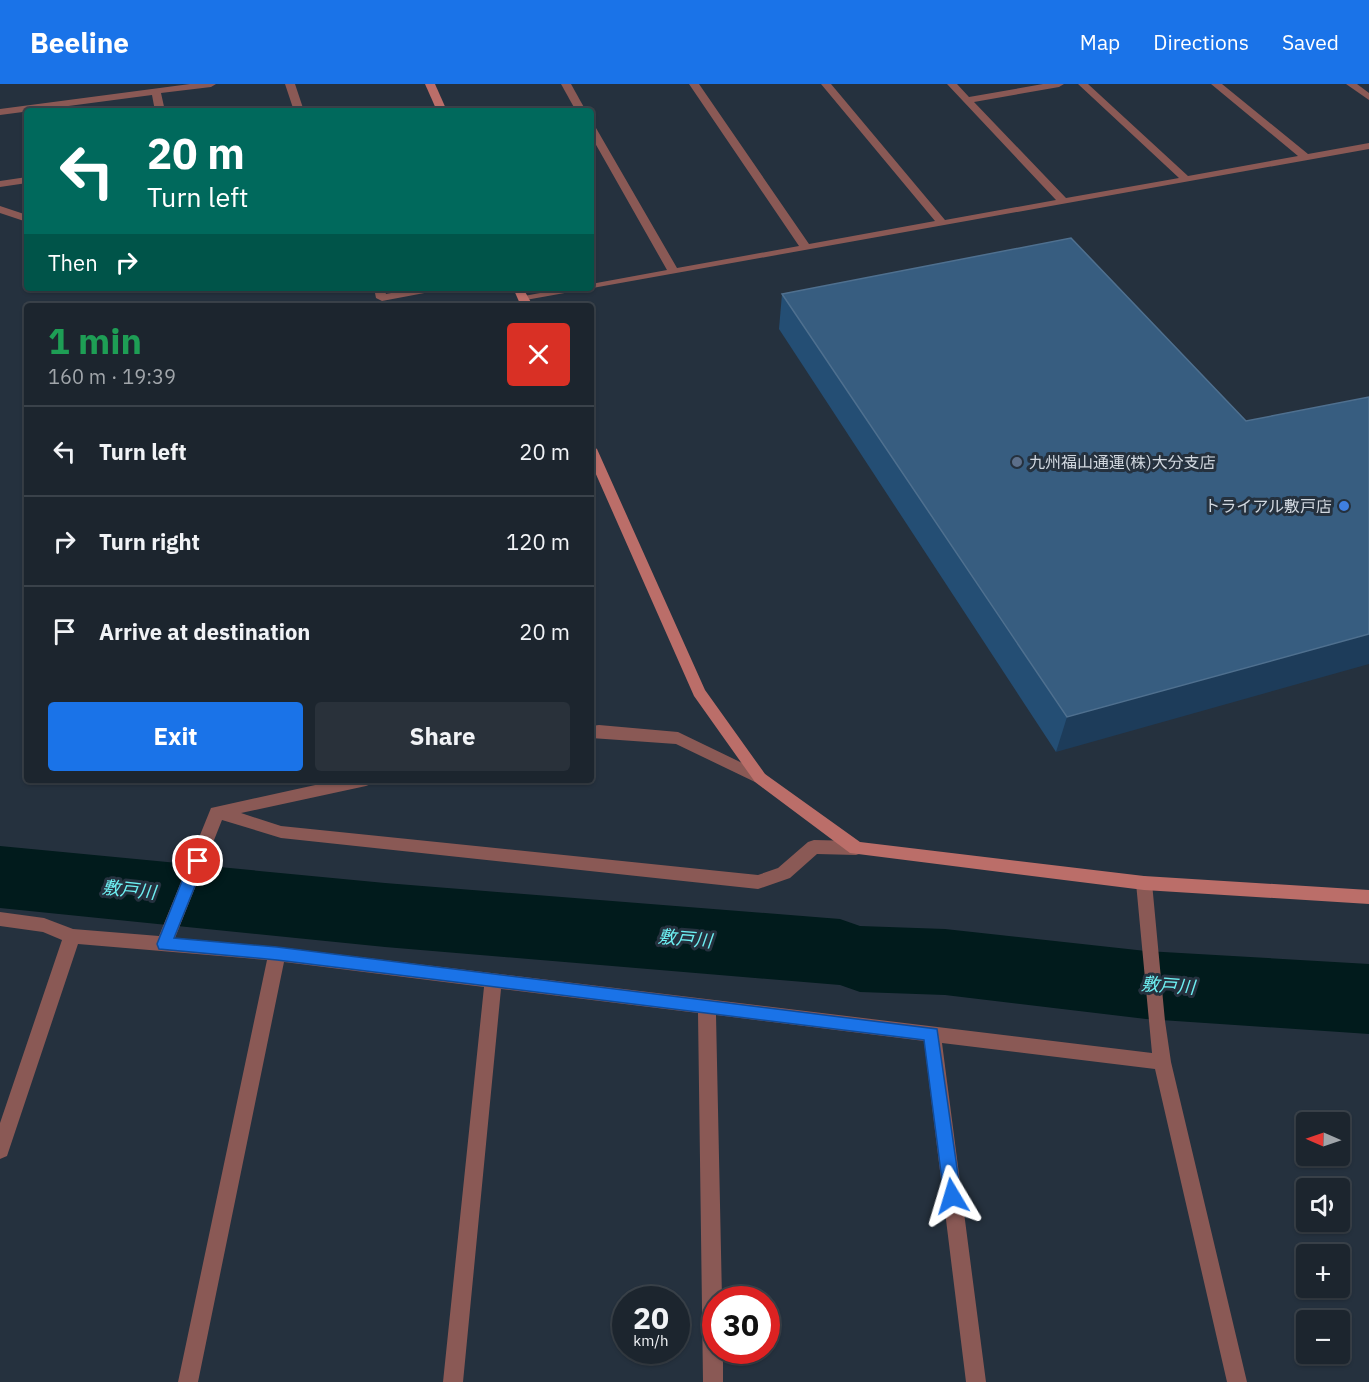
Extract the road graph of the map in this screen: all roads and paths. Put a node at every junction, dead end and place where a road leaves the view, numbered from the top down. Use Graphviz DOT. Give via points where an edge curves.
graph roads {
  1 [pos="211,84"];
  2 [pos="290,84"];
  3 [pos="430,84"];
  4 [pos="566,84"];
  5 [pos="694,84"];
  6 [pos="826,84"];
  7 [pos="952,84"];
  8 [pos="1059,84"];
  9 [pos="1083,84"];
  10 [pos="1216,84"];
  11 [pos="1351,84"];
  12 [pos="156,91"];
  13 [pos="1369,97"];
  14 [pos="968,100"];
  15 [pos="30,108"];
  16 [pos="159,108"];
  17 [pos="298,108"];
  18 [pos="441,108"];
  19 [pos="579,108"];
  20 [pos="24,109"];
  21 [pos="0,112"];
  22 [pos="594,133"];
  23 [pos="1369,146"];
  24 [pos="1305,157"];
  25 [pos="1186,179"];
  26 [pos="24,180"];
  27 [pos="0,184"];
  28 [pos="1063,201"];
  29 [pos="0,208"];
  30 [pos="24,218"];
  31 [pos="942,223"];
  32 [pos="806,248"];
  33 [pos="674,272"];
  34 [pos="594,286"];
  35 [pos="380,291"];
  36 [pos="419,291"];
  37 [pos="572,291"];
  38 [pos="526,302"];
  39 [pos="594,456"];
  40 [pos="594,732"];
  41 [pos="760,778"];
  42 [pos="352,783"];
  43 [pos="217,812"];
  44 [pos="856,848"];
  45 [pos="1144,883"];
  46 [pos="1369,897"];
  47 [pos="0,919"];
  48 [pos="72,936"];
  49 [pos="164,944"];
  50 [pos="277,954"];
  51 [pos="493,980"];
  52 [pos="707,1006"];
  53 [pos="932,1034"];
  54 [pos="1162,1062"];
  55 [pos="0,1150"];
  56 [pos="188,1382"];
  57 [pos="453,1382"];
  58 [pos="713,1382"];
  59 [pos="976,1382"];
  60 [pos="1237,1382"];
  1 -- 12 [label="street"];
  2 -- 17 [label="street"];
  3 -- 18 [label="street"];
  4 -- 19 [label="street"];
  5 -- 32 [label="street"];
  6 -- 31 [label="street"];
  7 -- 14 [label="street"];
  8 -- 14 [label="street"];
  9 -- 25 [label="street"];
  10 -- 24 [label="street"];
  11 -- 13 [label="street"];
  12 -- 15 [label="street"];
  12 -- 16 [label="street"];
  14 -- 28 [label="street"];
  20 -- 21 [label="street"];
  22 -- 33 [label="street"];
  23 -- 24 [label="street"];
  24 -- 25 [label="street"];
  25 -- 28 [label="street"];
  26 -- 27 [label="street"];
  28 -- 31 [label="street"];
  29 -- 30 [label="street"];
  31 -- 32 [label="street"];
  32 -- 33 [label="street"];
  33 -- 34 [label="street"];
  35 -- 36 [label="street" via="382,298"];
  37 -- 38 [label="street"];
  39 -- 41 [label="street" via="699,692"];
  40 -- 41 [label="street" via="678,738"];
  41 -- 44 [label="street"];
  42 -- 43 [label="street"];
  43 -- 44 [label="street" via="281,832 758,882 784,873 814,847"];
  43 -- 49 [label="street"];
  44 -- 45 [label="street"];
  45 -- 46 [label="street"];
  45 -- 54 [label="street"];
  47 -- 48 [label="street" via="44,925"];
  48 -- 49 [label="street"];
  48 -- 55 [label="street"];
  49 -- 50 [label="street"];
  50 -- 51 [label="street"];
  50 -- 56 [label="street"];
  51 -- 52 [label="street"];
  51 -- 57 [label="street"];
  52 -- 53 [label="street"];
  52 -- 58 [label="street"];
  53 -- 54 [label="street"];
  53 -- 59 [label="street"];
  54 -- 60 [label="street"];
}
